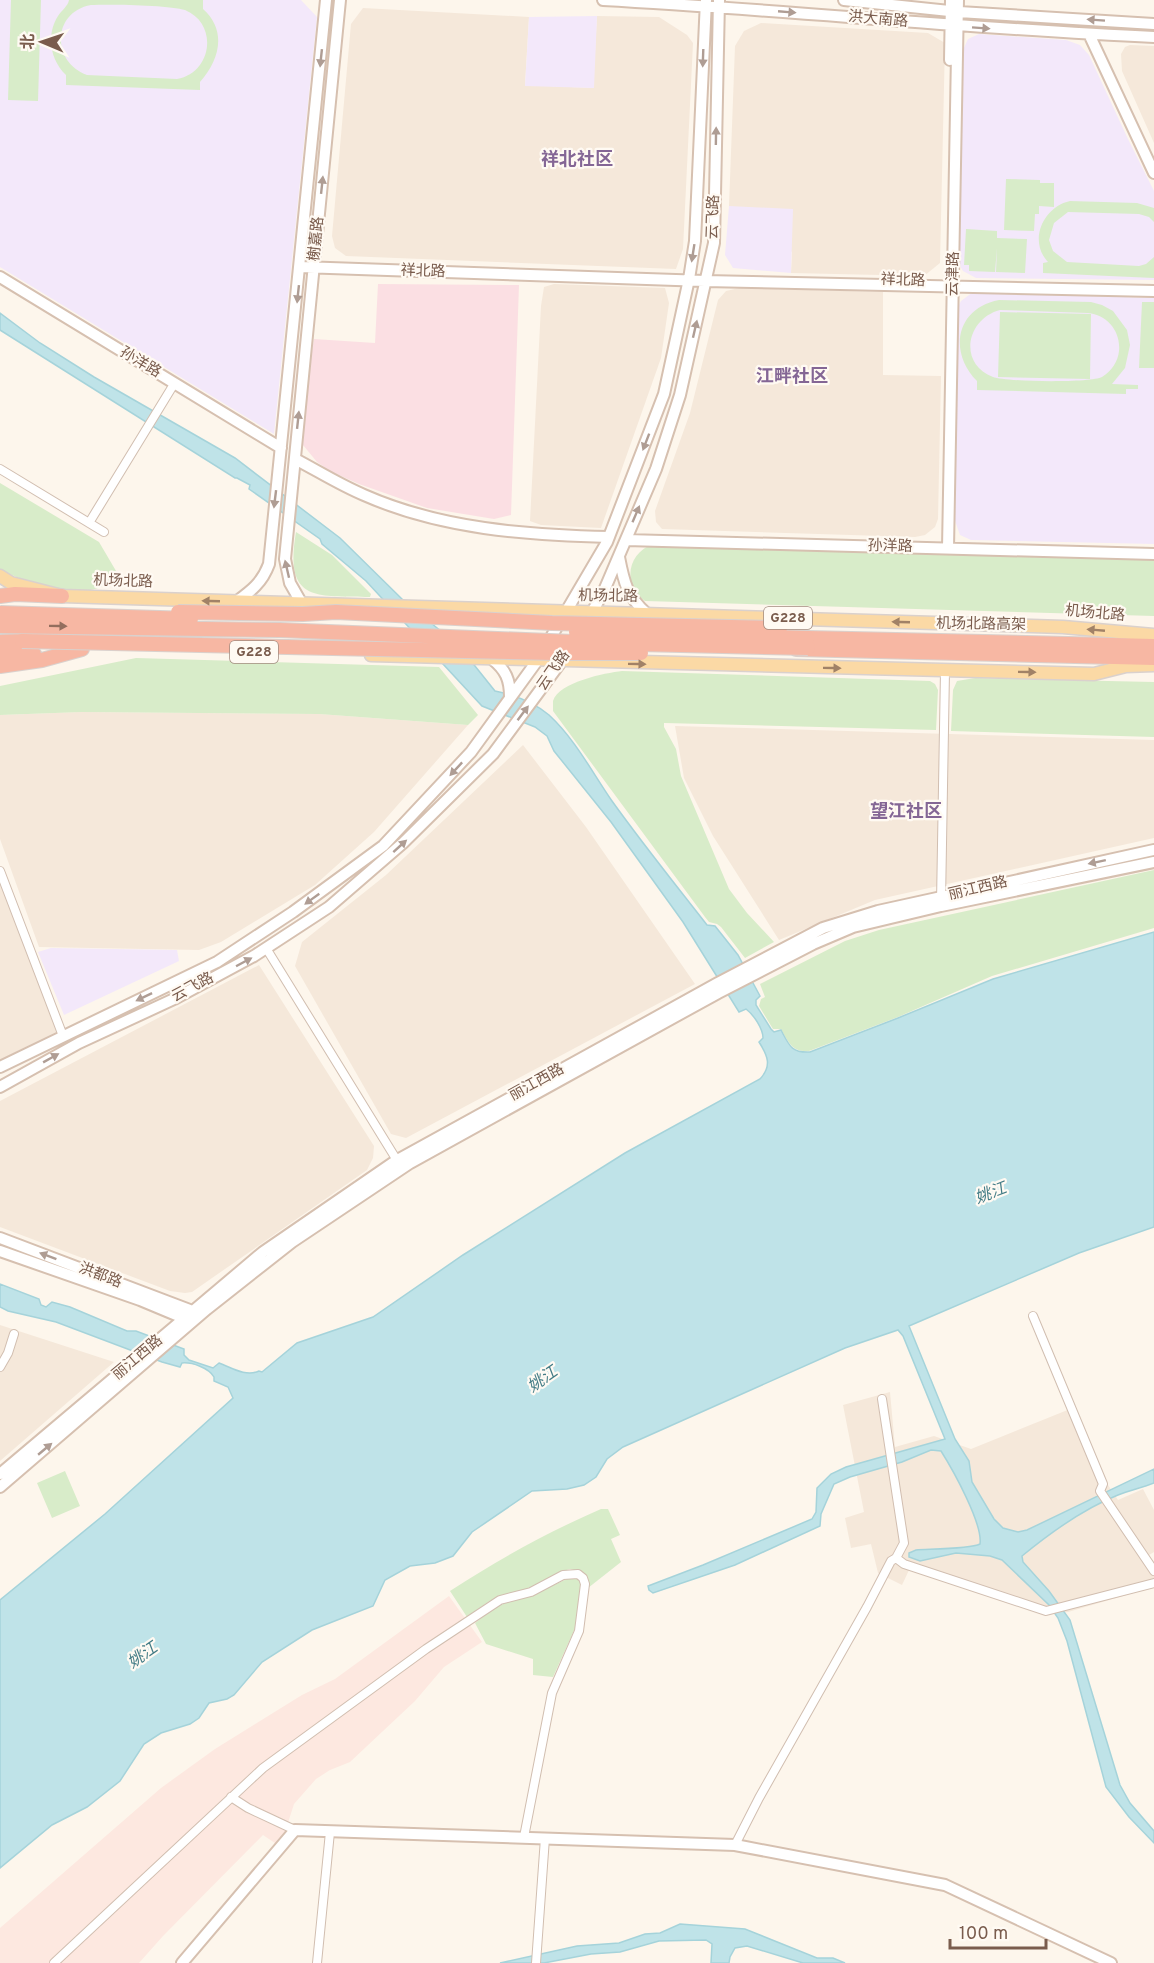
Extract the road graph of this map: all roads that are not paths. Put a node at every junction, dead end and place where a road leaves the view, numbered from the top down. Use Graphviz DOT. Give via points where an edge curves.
graph roads {
  1 [pos="326,0"];
  2 [pos="340,0"];
  3 [pos="603,0"];
  4 [pos="844,0"];
  5 [pos="958,0"];
  6 [pos="705,3"];
  7 [pos="719,3"];
  8 [pos="954,8"];
  9 [pos="1154,24"];
  10 [pos="954,26"];
  11 [pos="1089,34"];
  12 [pos="1154,37"];
  13 [pos="1154,173"];
  14 [pos="301,267"];
  15 [pos="314,267"];
  16 [pos="0,277"];
  17 [pos="706,278"];
  18 [pos="689,279"];
  19 [pos="950,284"];
  20 [pos="1154,286"];
  21 [pos="1154,291"];
  22 [pos="174,384"];
  23 [pos="281,448"];
  24 [pos="294,459"];
  25 [pos="0,469"];
  26 [pos="89,523"];
  27 [pos="104,532"];
  28 [pos="609,537"];
  29 [pos="626,540"];
  30 [pos="946,548"];
  31 [pos="1154,554"];
  32 [pos="619,556"];
  33 [pos="0,576"];
  34 [pos="0,596"];
  35 [pos="62,596"];
  36 [pos="236,602"];
  37 [pos="302,604"];
  38 [pos="0,605"];
  39 [pos="567,612"];
  40 [pos="591,612"];
  41 [pos="0,613"];
  42 [pos="647,614"];
  43 [pos="0,626"];
  44 [pos="1154,635"];
  45 [pos="807,638"];
  46 [pos="0,641"];
  47 [pos="1154,646"];
  48 [pos="82,650"];
  49 [pos="0,654"];
  50 [pos="1154,658"];
  51 [pos="492,659"];
  52 [pos="42,660"];
  53 [pos="537,661"];
  54 [pos="562,662"];
  55 [pos="1154,665"];
  56 [pos="0,666"];
  57 [pos="945,671"];
  58 [pos="0,672"];
  59 [pos="510,698"];
  60 [pos="1154,850"];
  61 [pos="1154,862"];
  62 [pos="0,871"];
  63 [pos="941,902"];
  64 [pos="266,948"];
  65 [pos="63,1036"];
  66 [pos="0,1067"];
  67 [pos="0,1087"];
  68 [pos="399,1165"];
  69 [pos="0,1238"];
  70 [pos="0,1251"];
  71 [pos="192,1316"];
  72 [pos="1034,1316"];
  73 [pos="14,1334"];
  74 [pos="136,1366"];
  75 [pos="0,1367"];
  76 [pos="882,1399"];
  77 [pos="0,1474"];
  78 [pos="0,1487"];
  79 [pos="896,1558"];
  80 [pos="1154,1571"];
  81 [pos="1154,1583"];
  82 [pos="231,1797"];
  83 [pos="295,1830"];
  84 [pos="330,1832"];
  85 [pos="524,1837"];
  86 [pos="545,1838"];
  87 [pos="735,1845"];
  88 [pos="54,1963"];
  89 [pos="182,1963"];
  90 [pos="317,1963"];
  91 [pos="536,1963"];
  92 [pos="1111,1963"];
  1 -- 14 [label="main road, 榭嘉路, one-way"];
  15 -- 2 [label="main road, 榭嘉路, one-way"];
  3 -- 6 [label="main road, 洪大南路"];
  4 -- 8 [label="main road, 洪大南路"];
  5 -- 8 [label="main road, 云津路"];
  6 -- 7 [label="main road, 洪大南路"];
  6 -- 18 [label="main road, 云飞路, one-way" via="695,242"];
  7 -- 10 [label="main road, 洪大南路, one-way"];
  17 -- 7 [label="main road, 云飞路, one-way" via="714,243"];
  9 -- 8 [label="main road, 洪大南路, one-way"];
  8 -- 10 [label="main road, 云津路"];
  10 -- 11 [label="main road, 洪大南路, one-way"];
  10 -- 19 [label="main road, 云津路"];
  11 -- 12 [label="main road, 洪大南路"];
  11 -- 13 [label="main road"];
  14 -- 15 [label="main road, 祥北路"];
  14 -- 23 [label="main road, 榭嘉路, one-way"];
  15 -- 18 [label="main road, 祥北路"];
  24 -- 15 [label="main road, 榭嘉路, one-way"];
  16 -- 22 [label="main road, 孙洋路"];
  17 -- 18 [label="main road, 祥北路"];
  17 -- 19 [label="main road, 祥北路"];
  29 -- 17 [label="main road, 云飞路, one-way" via="656,469 680,395"];
  18 -- 28 [label="main road, 云飞路, one-way" via="664,394"];
  19 -- 20 [label="main road, 祥北路"];
  19 -- 21 [label="main road, 祥北路"];
  19 -- 30 [label="main road, 云津路"];
  22 -- 23 [label="main road, 孙洋路"];
  22 -- 26 [label="street"];
  23 -- 36 [label="main road, 榭嘉路, one-way" via="269,564 253,591"];
  24 -- 28 [label="main road" via="364,495 426,516 496,531"];
  37 -- 24 [label="main road, 榭嘉路, one-way" via="290,583 285,559"];
  25 -- 26 [label="street"];
  26 -- 27 [label="street"];
  28 -- 39 [label="main road, 云飞路"];
  29 -- 30 [label="main road, 孙洋路"];
  29 -- 32 [label="main road, 云飞路"];
  30 -- 31 [label="main road, 孙洋路"];
  32 -- 40 [label="main road, 云飞路"];
  32 -- 42 [label="main road" via="625,586"];
  33 -- 35 [label="main road, G228" via="11,583"];
  34 -- 35 [label="highway"];
  36 -- 35 [label="main road, 机场北路 / G228, one-way"];
  36 -- 37 [label="main road, 机场北路 / G228"];
  37 -- 39 [label="main road, 机场北路 / G228"];
  38 -- 45 [label="highway, bridge" via="142,611 336,612"];
  39 -- 40 [label="main road, 机场北路 / G228"];
  39 -- 53 [label="main road, 云飞路"];
  40 -- 42 [label="main road, 机场北路 / G228"];
  40 -- 54 [label="main road, 云飞路"];
  41 -- 45 [label="highway, bridge"];
  44 -- 42 [label="main road, 机场北路 / G228, one-way" via="1063,627"];
  43 -- 45 [label="highway, one-way, bridge" via="280,630 597,643"];
  45 -- 46 [label="highway, bridge" via="759,652 555,653"];
  45 -- 47 [label="highway, 机场北路高架 / G228"];
  45 -- 50 [label="highway, 机场北路高架 / G228"];
  48 -- 49 [label="highway"];
  48 -- 51 [label="main road, G228" via="133,648"];
  48 -- 52 [label="highway, G228"];
  51 -- 53 [label="main road, G228"];
  51 -- 59 [label="main road" via="508,678"];
  52 -- 56 [label="highway, G228"];
  52 -- 58 [label="highway, G228"];
  53 -- 54 [label="main road, G228"];
  53 -- 59 [label="main road, 云飞路"];
  54 -- 57 [label="main road, G228, one-way"];
  64 -- 54 [label="main road, 云飞路, one-way" via="329,907 403,843 493,753"];
  57 -- 55 [label="main road, G228, one-way" via="1094,674 1126,666"];
  57 -- 63 [label="street"];
  59 -- 65 [label="main road, 云飞路, one-way" via="471,752 383,846 294,912 217,962"];
  60 -- 63 [label="main road, 丽江西路, one-way"];
  61 -- 63 [label="main road, 丽江西路"];
  62 -- 65 [label="street"];
  63 -- 68 [label="main road, 丽江西路" via="878,911 823,928"];
  67 -- 64 [label="main road, 云飞路, one-way"];
  64 -- 68 [label="street"];
  65 -- 66 [label="main road, 云飞路"];
  68 -- 71 [label="main road, 丽江西路"];
  71 -- 69 [label="main road, 洪都路, one-way"];
  70 -- 71 [label="main road, 洪都路"];
  71 -- 74 [label="main road, 丽江西路"];
  71 -- 74 [label="main road, 丽江西路" via="176,1336"];
  72 -- 80 [label="street" via="1103,1484 1100,1491"];
  73 -- 75 [label="street"];
  74 -- 77 [label="main road, 丽江西路"];
  78 -- 74 [label="main road, 丽江西路, one-way"];
  76 -- 79 [label="street" via="904,1539"];
  79 -- 81 [label="street" via="1046,1611"];
  79 -- 87 [label="street" via="872,1594"];
  82 -- 83 [label="street"];
  82 -- 85 [label="street" via="264,1768 409,1661 495,1603 531,1592 563,1575 578,1574 585,1584 580,1624 552,1693"];
  82 -- 88 [label="street"];
  83 -- 84 [label="main road"];
  83 -- 89 [label="main road"];
  84 -- 85 [label="main road"];
  84 -- 90 [label="street"];
  85 -- 86 [label="main road"];
  86 -- 87 [label="main road"];
  86 -- 91 [label="street"];
  87 -- 92 [label="main road" via="945,1885"];
}
